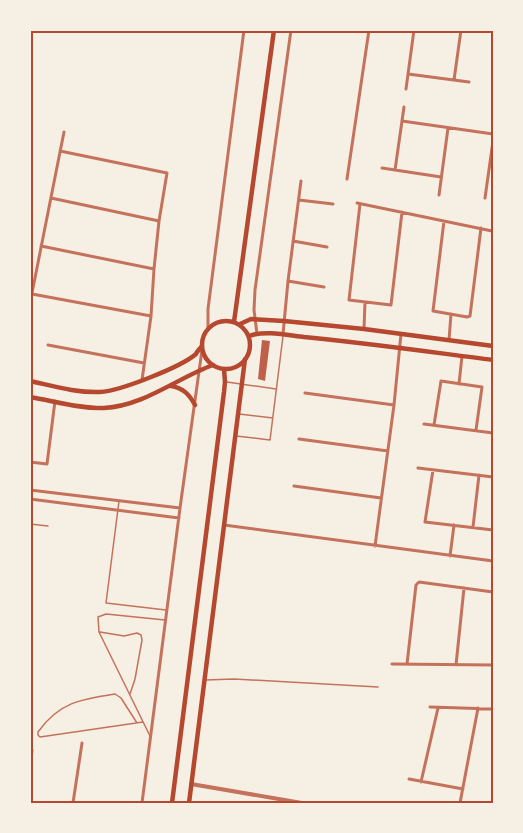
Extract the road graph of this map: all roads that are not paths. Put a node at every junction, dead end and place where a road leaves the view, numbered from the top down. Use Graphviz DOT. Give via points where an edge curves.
graph roads {
  1 [pos="244,30"];
  2 [pos="274,30"];
  3 [pos="291,30"];
  4 [pos="369,30"];
  5 [pos="414,30"];
  6 [pos="460,30"];
  7 [pos="408,74"];
  8 [pos="454,80"];
  9 [pos="469,82"];
  10 [pos="406,90"];
  11 [pos="404,107"];
  12 [pos="402,121"];
  13 [pos="448,127"];
  14 [pos="64,132"];
  15 [pos="493,134"];
  16 [pos="493,141"];
  17 [pos="60,151"];
  18 [pos="382,168"];
  19 [pos="395,170"];
  20 [pos="441,177"];
  21 [pos="347,178"];
  22 [pos="301,181"];
  23 [pos="439,195"];
  24 [pos="51,198"];
  25 [pos="485,198"];
  26 [pos="299,200"];
  27 [pos="333,204"];
  28 [pos="402,212"];
  29 [pos="159,221"];
  30 [pos="444,221"];
  31 [pos="481,228"];
  32 [pos="492,231"];
  33 [pos="293,241"];
  34 [pos="41,246"];
  35 [pos="327,246"];
  36 [pos="154,268"];
  37 [pos="288,281"];
  38 [pos="324,287"];
  39 [pos="32,294"];
  40 [pos="365,302"];
  41 [pos="30,303"];
  42 [pos="451,314"];
  43 [pos="151,316"];
  44 [pos="256,319"];
  45 [pos="284,321"];
  46 [pos="237,323"];
  47 [pos="208,328"];
  48 [pos="364,329"];
  49 [pos="256,334"];
  50 [pos="401,334"];
  51 [pos="283,335"];
  52 [pos="249,336"];
  53 [pos="449,340"];
  54 [pos="48,345"];
  55 [pos="493,346"];
  56 [pos="202,348"];
  57 [pos="399,348"];
  58 [pos="462,356"];
  59 [pos="245,359"];
  60 [pos="493,360"];
  61 [pos="144,363"];
  62 [pos="213,365"];
  63 [pos="224,369"];
  64 [pos="199,372"];
  65 [pos="141,380"];
  66 [pos="30,381"];
  67 [pos="225,382"];
  68 [pos="242,384"];
  69 [pos="459,384"];
  70 [pos="171,386"];
  71 [pos="277,389"];
  72 [pos="305,393"];
  73 [pos="30,397"];
  74 [pos="55,401"];
  75 [pos="195,405"];
  76 [pos="394,405"];
  77 [pos="238,413"];
  78 [pos="273,418"];
  79 [pos="424,424"];
  80 [pos="434,425"];
  81 [pos="476,430"];
  82 [pos="493,433"];
  83 [pos="235,435"];
  84 [pos="299,439"];
  85 [pos="388,451"];
  86 [pos="30,462"];
  87 [pos="418,468"];
  88 [pos="433,470"];
  89 [pos="479,475"];
  90 [pos="493,477"];
  91 [pos="294,486"];
  92 [pos="30,490"];
  93 [pos="382,498"];
  94 [pos="30,499"];
  95 [pos="119,501"];
  96 [pos="180,508"];
  97 [pos="117,511"];
  98 [pos="179,518"];
  99 [pos="30,524"];
  100 [pos="224,525"];
  101 [pos="454,525"];
  102 [pos="48,526"];
  103 [pos="473,527"];
  104 [pos="493,530"];
  105 [pos="375,546"];
  106 [pos="450,556"];
  107 [pos="493,561"];
  108 [pos="464,588"];
  109 [pos="493,592"];
  110 [pos="167,610"];
  111 [pos="165,620"];
  112 [pos="99,632"];
  113 [pos="392,664"];
  114 [pos="407,664"];
  115 [pos="456,665"];
  116 [pos="493,665"];
  117 [pos="204,680"];
  118 [pos="378,687"];
  119 [pos="130,696"];
  120 [pos="430,707"];
  121 [pos="438,708"];
  122 [pos="478,708"];
  123 [pos="493,709"];
  124 [pos="143,722"];
  125 [pos="136,723"];
  126 [pos="150,736"];
  127 [pos="82,743"];
  128 [pos="32,750"];
  129 [pos="30,767"];
  130 [pos="409,779"];
  131 [pos="421,782"];
  132 [pos="191,784"];
  133 [pos="463,789"];
  134 [pos="73,803"];
  135 [pos="142,803"];
  136 [pos="172,803"];
  137 [pos="189,803"];
  138 [pos="302,803"];
  139 [pos="460,803"];
  1 -- 47 [label="street" via="207,309"];
  2 -- 46 [label="main road"];
  3 -- 44 [label="street" via="255,290"];
  4 -- 21 [label="street"];
  5 -- 7 [label="street"];
  6 -- 8 [label="street"];
  7 -- 8 [label="street"];
  7 -- 10 [label="street"];
  8 -- 9 [label="street"];
  11 -- 12 [label="street"];
  12 -- 13 [label="street"];
  12 -- 19 [label="street"];
  13 -- 15 [label="street"];
  13 -- 20 [label="street"];
  14 -- 17 [label="street"];
  16 -- 25 [label="street"];
  17 -- 24 [label="street"];
  17 -- 29 [label="street" via="167,173"];
  18 -- 19 [label="street"];
  19 -- 20 [label="street"];
  20 -- 23 [label="street"];
  22 -- 26 [label="street"];
  24 -- 29 [label="street"];
  24 -- 34 [label="street"];
  26 -- 27 [label="street"];
  26 -- 33 [label="street"];
  28 -- 30 [label="street"];
  28 -- 40 [label="street" via="391,305"];
  28 -- 40 [label="street" via="358,203 349,300"];
  29 -- 36 [label="street"];
  30 -- 31 [label="street"];
  30 -- 42 [label="street" via="433,311"];
  31 -- 32 [label="street"];
  31 -- 42 [label="street" via="470,316"];
  33 -- 35 [label="street"];
  33 -- 37 [label="street"];
  34 -- 36 [label="street"];
  34 -- 39 [label="street"];
  36 -- 43 [label="street"];
  37 -- 38 [label="street"];
  37 -- 45 [label="street"];
  39 -- 41 [label="street"];
  39 -- 43 [label="street"];
  40 -- 48 [label="street"];
  42 -- 53 [label="street"];
  43 -- 61 [label="street"];
  44 -- 45 [label="main road"];
  44 -- 46 [label="main road"];
  44 -- 49 [label="street"];
  45 -- 48 [label="main road"];
  45 -- 51 [label="street"];
  46 -- 47 [label="main road" via="220,321"];
  46 -- 52 [label="main road"];
  47 -- 56 [label="main road"];
  48 -- 50 [label="main road"];
  49 -- 51 [label="main road"];
  49 -- 52 [label="main road"];
  50 -- 53 [label="main road"];
  50 -- 57 [label="street"];
  51 -- 57 [label="main road"];
  51 -- 71 [label="lane"];
  52 -- 59 [label="main road"];
  53 -- 55 [label="main road"];
  54 -- 61 [label="street"];
  56 -- 62 [label="main road"];
  56 -- 64 [label="street"];
  56 -- 65 [label="main road" via="182,362"];
  57 -- 58 [label="main road"];
  57 -- 76 [label="street"];
  58 -- 60 [label="main road"];
  58 -- 69 [label="street"];
  59 -- 63 [label="main road" via="234,368"];
  59 -- 68 [label="main road"];
  61 -- 65 [label="street"];
  62 -- 63 [label="main road"];
  62 -- 64 [label="main road"];
  63 -- 67 [label="main road"];
  64 -- 70 [label="main road"];
  64 -- 75 [label="street"];
  65 -- 66 [label="main road" via="101,392"];
  67 -- 68 [label="lane"];
  67 -- 136 [label="main road"];
  68 -- 71 [label="lane"];
  68 -- 77 [label="main road"];
  69 -- 80 [label="street" via="441,381"];
  69 -- 81 [label="street" via="482,387"];
  70 -- 74 [label="main road" via="110,407"];
  70 -- 75 [label="main road" via="187,393"];
  71 -- 78 [label="lane"];
  72 -- 76 [label="street"];
  73 -- 74 [label="main road"];
  74 -- 86 [label="street" via="47,464"];
  75 -- 96 [label="street"];
  76 -- 85 [label="street"];
  77 -- 78 [label="lane"];
  77 -- 83 [label="main road"];
  78 -- 83 [label="lane" via="270,440"];
  79 -- 80 [label="street"];
  80 -- 81 [label="street"];
  81 -- 82 [label="street"];
  83 -- 100 [label="main road"];
  84 -- 85 [label="street"];
  85 -- 93 [label="street"];
  87 -- 88 [label="street"];
  88 -- 89 [label="street"];
  88 -- 101 [label="street" via="425,522"];
  89 -- 90 [label="street"];
  89 -- 103 [label="street"];
  91 -- 93 [label="street"];
  92 -- 95 [label="street"];
  93 -- 105 [label="street"];
  94 -- 97 [label="street"];
  95 -- 96 [label="street"];
  95 -- 97 [label="lane"];
  96 -- 98 [label="street"];
  97 -- 98 [label="street"];
  97 -- 110 [label="lane" via="106,603"];
  98 -- 110 [label="street"];
  99 -- 102 [label="lane"];
  100 -- 105 [label="street"];
  100 -- 117 [label="main road"];
  101 -- 103 [label="street"];
  101 -- 106 [label="street"];
  103 -- 104 [label="street"];
  105 -- 106 [label="street"];
  106 -- 107 [label="street"];
  108 -- 109 [label="street"];
  108 -- 114 [label="street" via="420,582 416,585"];
  108 -- 115 [label="street"];
  110 -- 111 [label="street"];
  111 -- 112 [label="lane" via="106,614 98,617"];
  111 -- 126 [label="street"];
  112 -- 119 [label="lane"];
  112 -- 119 [label="lane" via="141,635"];
  113 -- 114 [label="street"];
  114 -- 115 [label="street"];
  115 -- 116 [label="street"];
  117 -- 118 [label="lane"];
  117 -- 132 [label="main road"];
  119 -- 124 [label="lane"];
  120 -- 121 [label="street"];
  121 -- 122 [label="street"];
  121 -- 131 [label="street"];
  122 -- 123 [label="street"];
  122 -- 133 [label="street"];
  124 -- 125 [label="lane"];
  124 -- 126 [label="lane"];
  125 -- 125 [label="lane" via="40,737 38,735 43,724 67,705 115,694"];
  126 -- 135 [label="street"];
  127 -- 134 [label="street"];
  128 -- 129 [label="street"];
  130 -- 131 [label="street"];
  131 -- 133 [label="street"];
  132 -- 137 [label="main road"];
  132 -- 138 [label="street"];
  133 -- 139 [label="street"];
}
